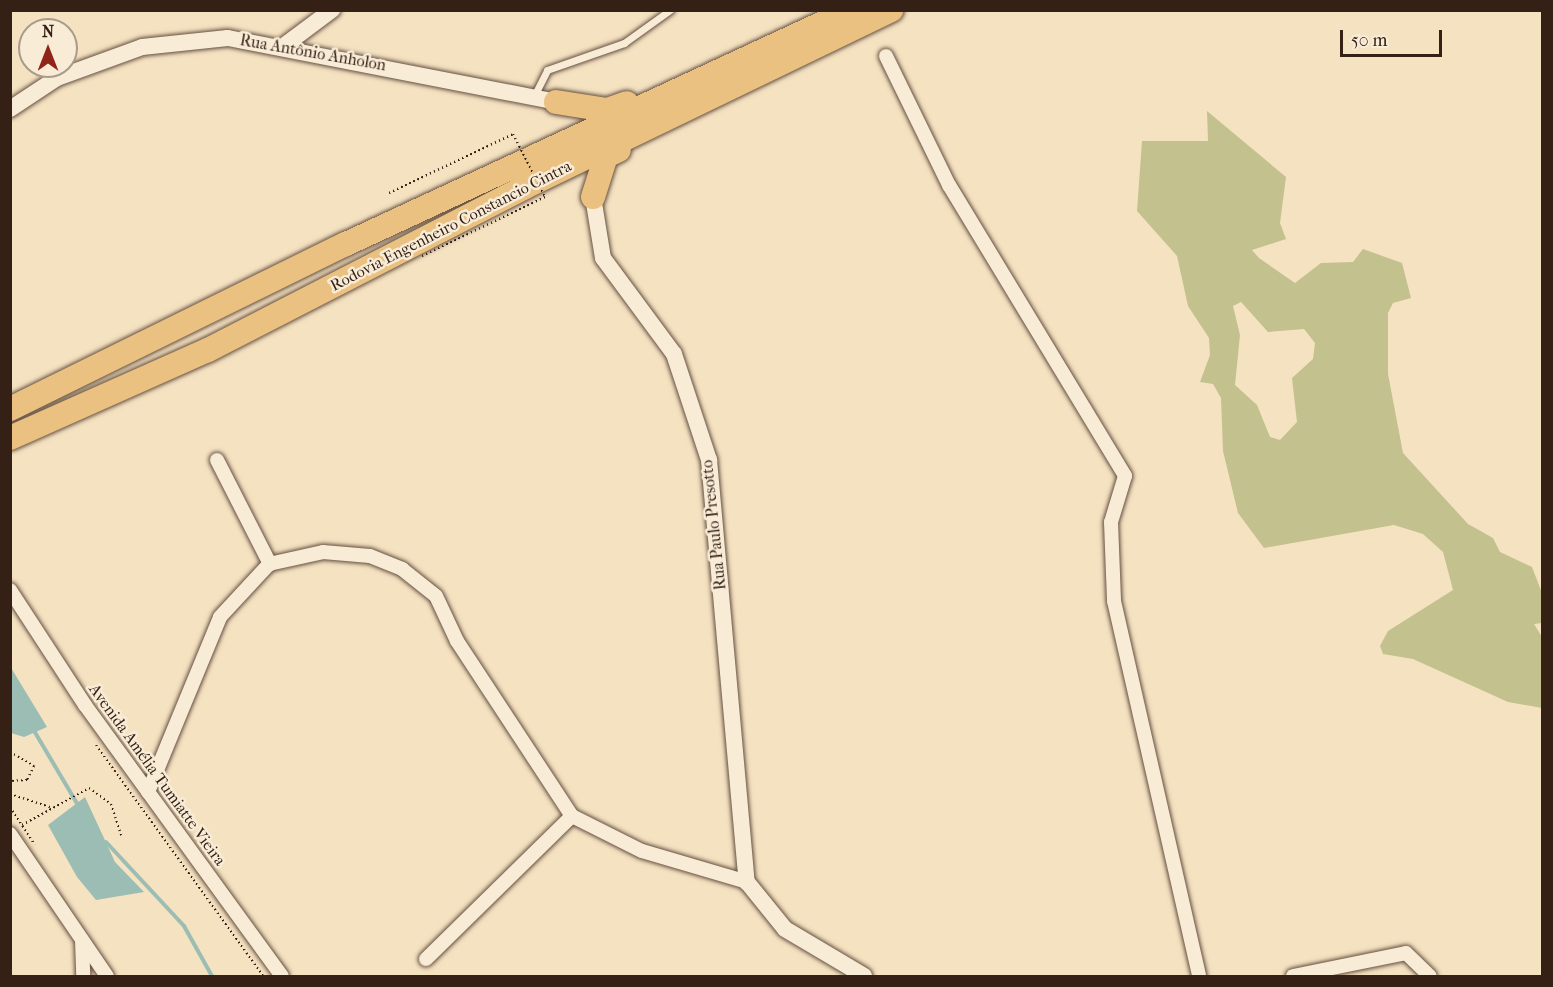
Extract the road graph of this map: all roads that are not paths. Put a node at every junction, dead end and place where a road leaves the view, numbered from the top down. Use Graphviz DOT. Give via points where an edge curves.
graph roads {
  1 [pos="332,10"];
  2 [pos="670,10"];
  3 [pos="851,10"];
  4 [pos="891,10"];
  5 [pos="285,45"];
  6 [pos="886,56"];
  7 [pos="699,78"];
  8 [pos="545,99"];
  9 [pos="688,108"];
  10 [pos="10,109"];
  11 [pos="515,165"];
  12 [pos="525,187"];
  13 [pos="593,196"];
  14 [pos="10,409"];
  15 [pos="10,438"];
  16 [pos="217,460"];
  17 [pos="270,564"];
  18 [pos="10,590"];
  19 [pos="148,792"];
  20 [pos="572,816"];
  21 [pos="10,834"];
  22 [pos="747,882"];
  23 [pos="82,940"];
  24 [pos="426,959"];
  25 [pos="83,976"];
  26 [pos="107,976"];
  27 [pos="282,976"];
  28 [pos="864,976"];
  29 [pos="1199,976"];
  30 [pos="1293,976"];
  31 [pos="1430,976"];
  1 -- 5 [label="street"];
  2 -- 8 [label="lane" via="624,43 547,70"];
  3 -- 7 [label="highway, Rodovia Engenheiro Constancio Cintra"];
  4 -- 9 [label="highway, Rodovia Engenheiro Constancio Cintra"];
  5 -- 8 [label="street, Rua Antônio Anholon"];
  5 -- 10 [label="street, Rua Antônio Anholon" via="228,38 141,47 57,78"];
  6 -- 29 [label="street" via="949,185 1125,476 1111,522 1114,601"];
  7 -- 8 [label="highway" via="607,110"];
  7 -- 11 [label="highway, Rodovia Engenheiro Constancio Cintra"];
  8 -- 11 [label="highway" via="579,121"];
  9 -- 12 [label="highway, Rodovia Engenheiro Constancio Cintra"];
  9 -- 13 [label="highway" via="606,156"];
  11 -- 14 [label="highway, Rodovia Engenheiro Constancio Cintra"];
  12 -- 13 [label="highway" via="583,165 591,172"];
  12 -- 15 [label="highway, Rodovia Engenheiro Constancio Cintra" via="208,350"];
  13 -- 22 [label="street, Rua Paulo Presotto" via="603,258 674,354 709,460"];
  16 -- 17 [label="street"];
  17 -- 19 [label="street" via="220,617"];
  17 -- 20 [label="street" via="323,552 370,556 402,569 436,596 457,641"];
  18 -- 19 [label="street, Avenida Amélia Tumiatte Vieira"];
  19 -- 27 [label="street, Avenida Amélia Tumiatte Vieira"];
  20 -- 22 [label="street" via="642,851"];
  20 -- 24 [label="street"];
  21 -- 23 [label="street"];
  22 -- 28 [label="street" via="785,929"];
  23 -- 25 [label="street"];
  23 -- 26 [label="street"];
  30 -- 31 [label="street" via="1406,953"];
}
